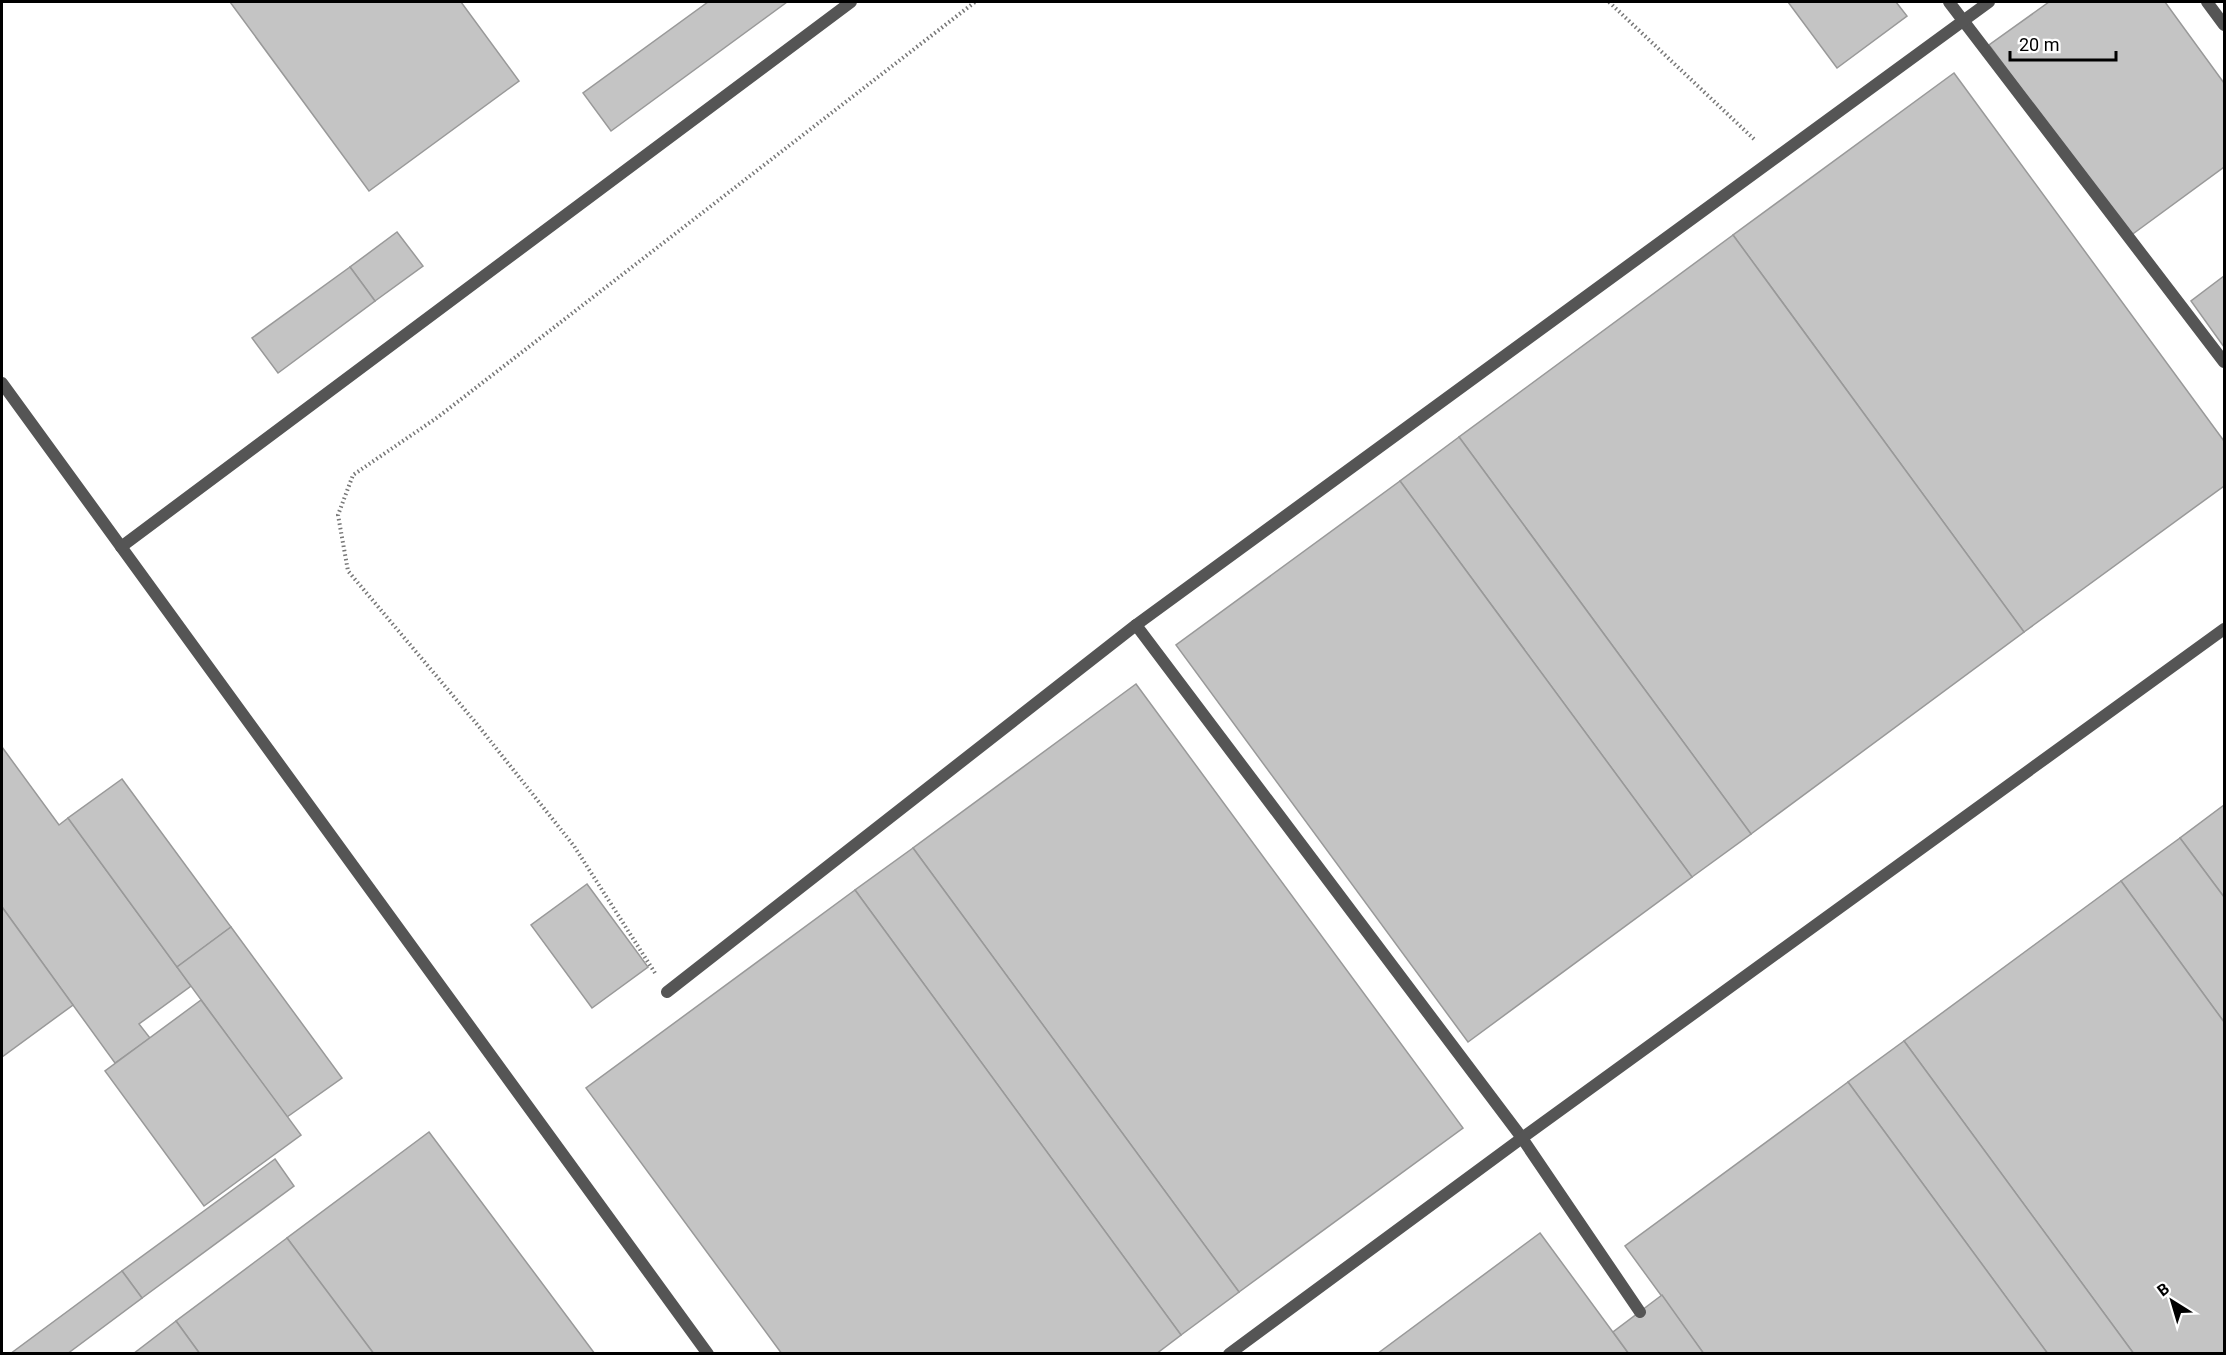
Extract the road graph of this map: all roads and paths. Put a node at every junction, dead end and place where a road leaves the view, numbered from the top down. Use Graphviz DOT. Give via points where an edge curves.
graph roads {
  1 [pos="851,2"];
  2 [pos="975,2"];
  3 [pos="1609,2"];
  4 [pos="1949,2"];
  5 [pos="1989,2"];
  6 [pos="2207,2"];
  7 [pos="1962,21"];
  8 [pos="2224,25"];
  9 [pos="1774,159"];
  10 [pos="2224,362"];
  11 [pos="2,383"];
  12 [pos="121,547"];
  13 [pos="1136,625"];
  14 [pos="2224,629"];
  15 [pos="667,992"];
  16 [pos="1522,1138"];
  17 [pos="1640,1312"];
  18 [pos="708,1353"];
  19 [pos="1229,1353"];
  1 -- 12 [label="lane"];
  2 -- 15 [label="path" via="438,417 353,475 338,515 348,571 574,846"];
  3 -- 9 [label="path"];
  4 -- 7 [label="lane"];
  5 -- 7 [label="lane"];
  6 -- 8 [label="lane"];
  7 -- 9 [label="lane"];
  7 -- 10 [label="lane"];
  9 -- 13 [label="lane"];
  11 -- 12 [label="lane"];
  12 -- 18 [label="lane"];
  13 -- 15 [label="lane"];
  13 -- 16 [label="lane"];
  14 -- 16 [label="lane"];
  16 -- 17 [label="lane"];
  16 -- 19 [label="lane"];
}
